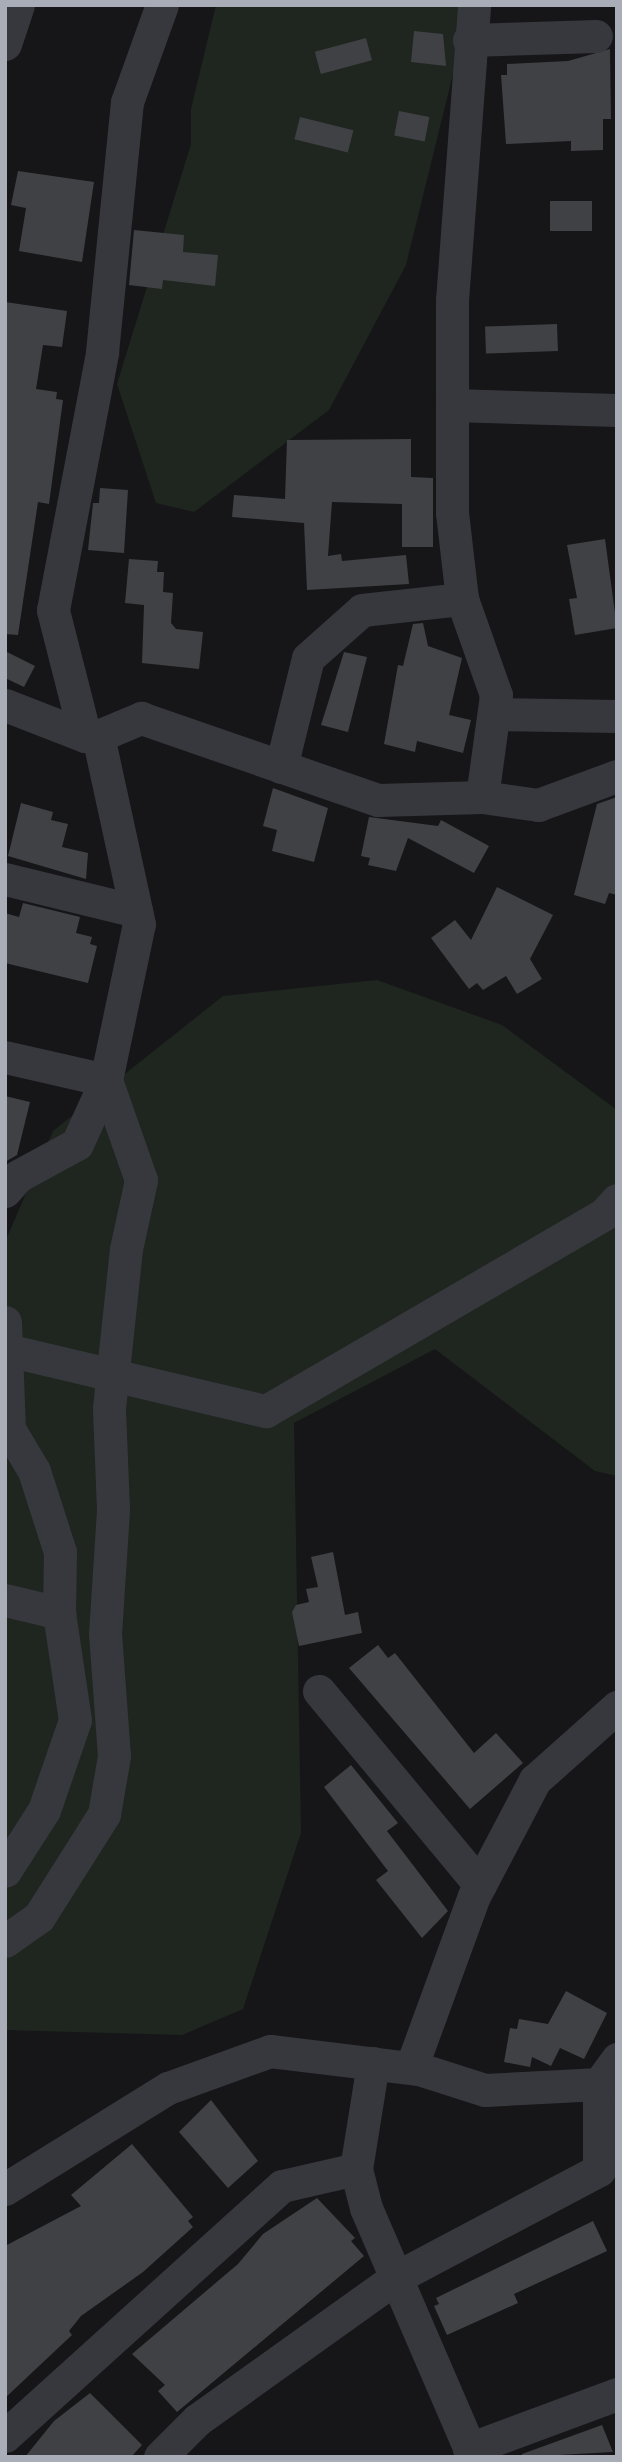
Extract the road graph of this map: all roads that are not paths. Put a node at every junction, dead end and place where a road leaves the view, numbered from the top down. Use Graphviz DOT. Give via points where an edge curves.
graph roads {
  1 [pos="18,5"];
  2 [pos="162,5"];
  3 [pos="474,5"];
  4 [pos="596,36"];
  5 [pos="469,40"];
  6 [pos="5,44"];
  7 [pos="452,405"];
  8 [pos="617,410"];
  9 [pos="462,599"];
  10 [pos="5,705"];
  11 [pos="494,714"];
  12 [pos="617,716"];
  13 [pos="91,736"];
  14 [pos="281,767"];
  15 [pos="617,776"];
  16 [pos="482,797"];
  17 [pos="5,879"];
  18 [pos="136,911"];
  19 [pos="5,1056"];
  20 [pos="106,1080"];
  21 [pos="5,1191"];
  22 [pos="617,1200"];
  23 [pos="6,1336"];
  24 [pos="112,1378"];
  25 [pos="7,1429"];
  26 [pos="5,1600"];
  27 [pos="58,1613"];
  28 [pos="319,1690"];
  29 [pos="617,1707"];
  30 [pos="75,1720"];
  31 [pos="114,1756"];
  32 [pos="5,1871"];
  33 [pos="480,1885"];
  34 [pos="5,1941"];
  35 [pos="373,2063"];
  36 [pos="411,2068"];
  37 [pos="611,2078"];
  38 [pos="356,2169"];
  39 [pos="5,2189"];
  40 [pos="397,2277"];
  41 [pos="617,2394"];
  42 [pos="5,2436"];
  43 [pos="471,2453"];
  44 [pos="160,2457"];
  1 -- 6 [label="street"];
  2 -- 13 [label="street" via="127,102 102,352 54,610"];
  3 -- 5 [label="street"];
  4 -- 5 [label="street"];
  5 -- 7 [label="street" via="464,184 452,300"];
  7 -- 8 [label="street"];
  7 -- 9 [label="street" via="452,513"];
  9 -- 11 [label="street" via="496,695"];
  9 -- 14 [label="street" via="362,610 308,658"];
  10 -- 13 [label="street"];
  11 -- 12 [label="street"];
  11 -- 16 [label="street"];
  13 -- 14 [label="street" via="141,718"];
  13 -- 18 [label="street"];
  14 -- 16 [label="street" via="378,800"];
  15 -- 16 [label="street" via="538,805"];
  17 -- 18 [label="street"];
  18 -- 20 [label="street" via="139,924"];
  19 -- 20 [label="street"];
  20 -- 21 [label="street" via="77,1144 18,1175"];
  20 -- 24 [label="street" via="141,1180 126,1249"];
  22 -- 24 [label="street" via="604,1214 266,1411"];
  23 -- 24 [label="street"];
  23 -- 25 [label="street"];
  24 -- 31 [label="street" via="113,1509 105,1634"];
  25 -- 27 [label="street" via="34,1471 60,1552"];
  26 -- 27 [label="street"];
  27 -- 30 [label="street"];
  28 -- 33 [label="street"];
  29 -- 33 [label="street" via="535,1780"];
  30 -- 31 [label="street"];
  30 -- 32 [label="street" via="44,1810"];
  31 -- 34 [label="street" via="104,1814 39,1917"];
  33 -- 36 [label="street"];
  35 -- 36 [label="street"];
  35 -- 38 [label="street"];
  35 -- 39 [label="street" via="270,2052 168,2088"];
  36 -- 37 [label="street" via="485,2090"];
  37 -- 40 [label="street" via="598,2170"];
  38 -- 40 [label="street" via="366,2208"];
  38 -- 42 [label="street" via="282,2186"];
  40 -- 43 [label="street"];
  40 -- 44 [label="street" via="197,2420"];
  41 -- 43 [label="street"];
}
